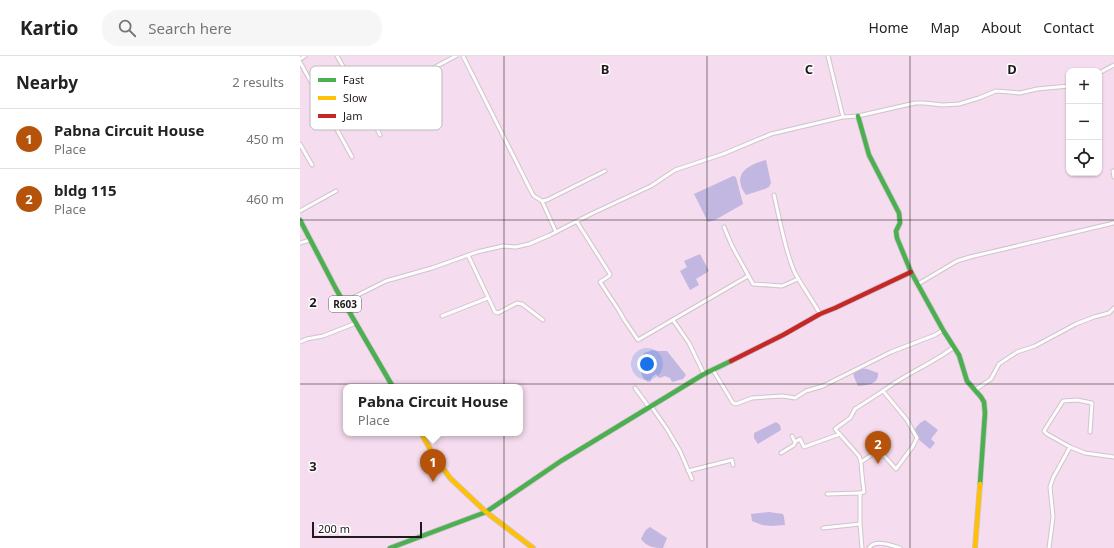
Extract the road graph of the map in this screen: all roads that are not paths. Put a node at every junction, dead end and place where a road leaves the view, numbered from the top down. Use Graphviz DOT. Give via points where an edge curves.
graph roads {
  1 [pos="305,56"];
  2 [pos="337,56"];
  3 [pos="456,56"];
  4 [pos="464,56"];
  5 [pos="828,56"];
  6 [pos="300,61"];
  7 [pos="1114,65"];
  8 [pos="343,66"];
  9 [pos="437,66"];
  10 [pos="1102,71"];
  11 [pos="310,79"];
  12 [pos="1066,86"];
  13 [pos="858,116"];
  14 [pos="843,117"];
  15 [pos="337,130"];
  16 [pos="378,130"];
  17 [pos="380,135"];
  18 [pos="300,144"];
  19 [pos="352,157"];
  20 [pos="312,166"];
  21 [pos="605,171"];
  22 [pos="1113,171"];
  23 [pos="1114,177"];
  24 [pos="336,191"];
  25 [pos="774,195"];
  26 [pos="542,201"];
  27 [pos="300,211"];
  28 [pos="300,220"];
  29 [pos="577,222"];
  30 [pos="1114,223"];
  31 [pos="724,227"];
  32 [pos="556,232"];
  33 [pos="310,240"];
  34 [pos="300,243"];
  35 [pos="468,255"];
  36 [pos="911,272"];
  37 [pos="748,276"];
  38 [pos="798,279"];
  39 [pos="918,284"];
  40 [pos="488,298"];
  41 [pos="344,302"];
  42 [pos="1114,308"];
  43 [pos="820,314"];
  44 [pos="442,316"];
  45 [pos="543,320"];
  46 [pos="673,320"];
  47 [pos="356,323"];
  48 [pos="943,330"];
  49 [pos="300,342"];
  50 [pos="954,347"];
  51 [pos="713,370"];
  52 [pos="704,374"];
  53 [pos="391,384"];
  54 [pos="635,388"];
  55 [pos="976,390"];
  56 [pos="883,391"];
  57 [pos="650,407"];
  58 [pos="1090,432"];
  59 [pos="840,434"];
  60 [pos="423,436"];
  61 [pos="792,436"];
  62 [pos="795,442"];
  63 [pos="1070,448"];
  64 [pos="781,453"];
  65 [pos="1114,457"];
  66 [pos="861,462"];
  67 [pos="733,465"];
  68 [pos="688,471"];
  69 [pos="692,479"];
  70 [pos="860,493"];
  71 [pos="827,494"];
  72 [pos="486,512"];
  73 [pos="860,524"];
  74 [pos="823,528"];
  75 [pos="390,548"];
  76 [pos="533,548"];
  77 [pos="862,548"];
  78 [pos="869,548"];
  79 [pos="900,548"];
  80 [pos="975,548"];
  81 [pos="1049,548"];
  1 -- 6 [label="street"];
  2 -- 8 [label="street"];
  3 -- 9 [label="street"];
  4 -- 26 [label="street" via="532,193"];
  5 -- 14 [label="street"];
  6 -- 11 [label="street"];
  7 -- 10 [label="street"];
  12 -- 13 [label="street" via="1020,92 996,91 960,104 914,103"];
  13 -- 14 [label="street"];
  13 -- 36 [label="street" via="869,155 899,213 897,238"];
  14 -- 29 [label="street" via="771,134 675,170 651,186"];
  15 -- 19 [label="street"];
  16 -- 17 [label="street"];
  18 -- 20 [label="street"];
  21 -- 26 [label="street"];
  22 -- 23 [label="street"];
  24 -- 27 [label="street"];
  25 -- 38 [label="street" via="786,246"];
  26 -- 32 [label="street"];
  28 -- 33 [label="street, R603"];
  29 -- 32 [label="street"];
  29 -- 46 [label="street" via="610,274 600,282 637,339"];
  30 -- 39 [label="street" via="970,256"];
  31 -- 37 [label="street"];
  32 -- 35 [label="street" via="529,244 503,246"];
  33 -- 34 [label="street"];
  33 -- 41 [label="street, R603"];
  35 -- 40 [label="street"];
  35 -- 41 [label="street" via="386,281"];
  36 -- 39 [label="street"];
  36 -- 43 [label="street"];
  37 -- 38 [label="street" via="756,285 782,286"];
  37 -- 46 [label="street"];
  38 -- 43 [label="street"];
  39 -- 48 [label="street"];
  40 -- 44 [label="street"];
  40 -- 45 [label="street" via="495,312 498,313 517,303"];
  41 -- 47 [label="street, R603"];
  42 -- 55 [label="street" via="1109,313 1076,324 1017,352 1000,364 991,379"];
  43 -- 51 [label="street"];
  46 -- 52 [label="street" via="689,343"];
  47 -- 49 [label="street"];
  47 -- 53 [label="street, R603"];
  48 -- 50 [label="street"];
  48 -- 51 [label="street" via="795,398 752,398 733,403"];
  50 -- 55 [label="street" via="967,381"];
  50 -- 56 [label="street" via="934,362"];
  51 -- 52 [label="street"];
  52 -- 57 [label="street"];
  54 -- 57 [label="street"];
  55 -- 80 [label="street" via="985,406"];
  56 -- 59 [label="street" via="855,409 850,418 835,429"];
  56 -- 66 [label="street" via="907,420 917,438 896,469 879,450"];
  57 -- 68 [label="street" via="680,451"];
  57 -- 72 [label="street" via="561,461"];
  58 -- 63 [label="street" via="1092,403 1063,401 1044,431"];
  59 -- 62 [label="street" via="804,447 800,438"];
  59 -- 66 [label="street"];
  60 -- 72 [label="street" via="450,478"];
  61 -- 62 [label="street"];
  62 -- 64 [label="street"];
  63 -- 65 [label="street"];
  63 -- 81 [label="street" via="1050,487 1053,517"];
  66 -- 70 [label="street" via="864,492"];
  67 -- 68 [label="street" via="732,460"];
  68 -- 69 [label="street"];
  70 -- 71 [label="street"];
  70 -- 73 [label="street"];
  72 -- 75 [label="street"];
  72 -- 76 [label="street"];
  73 -- 74 [label="street"];
  73 -- 77 [label="street"];
  78 -- 79 [label="street" via="877,543"];
}
